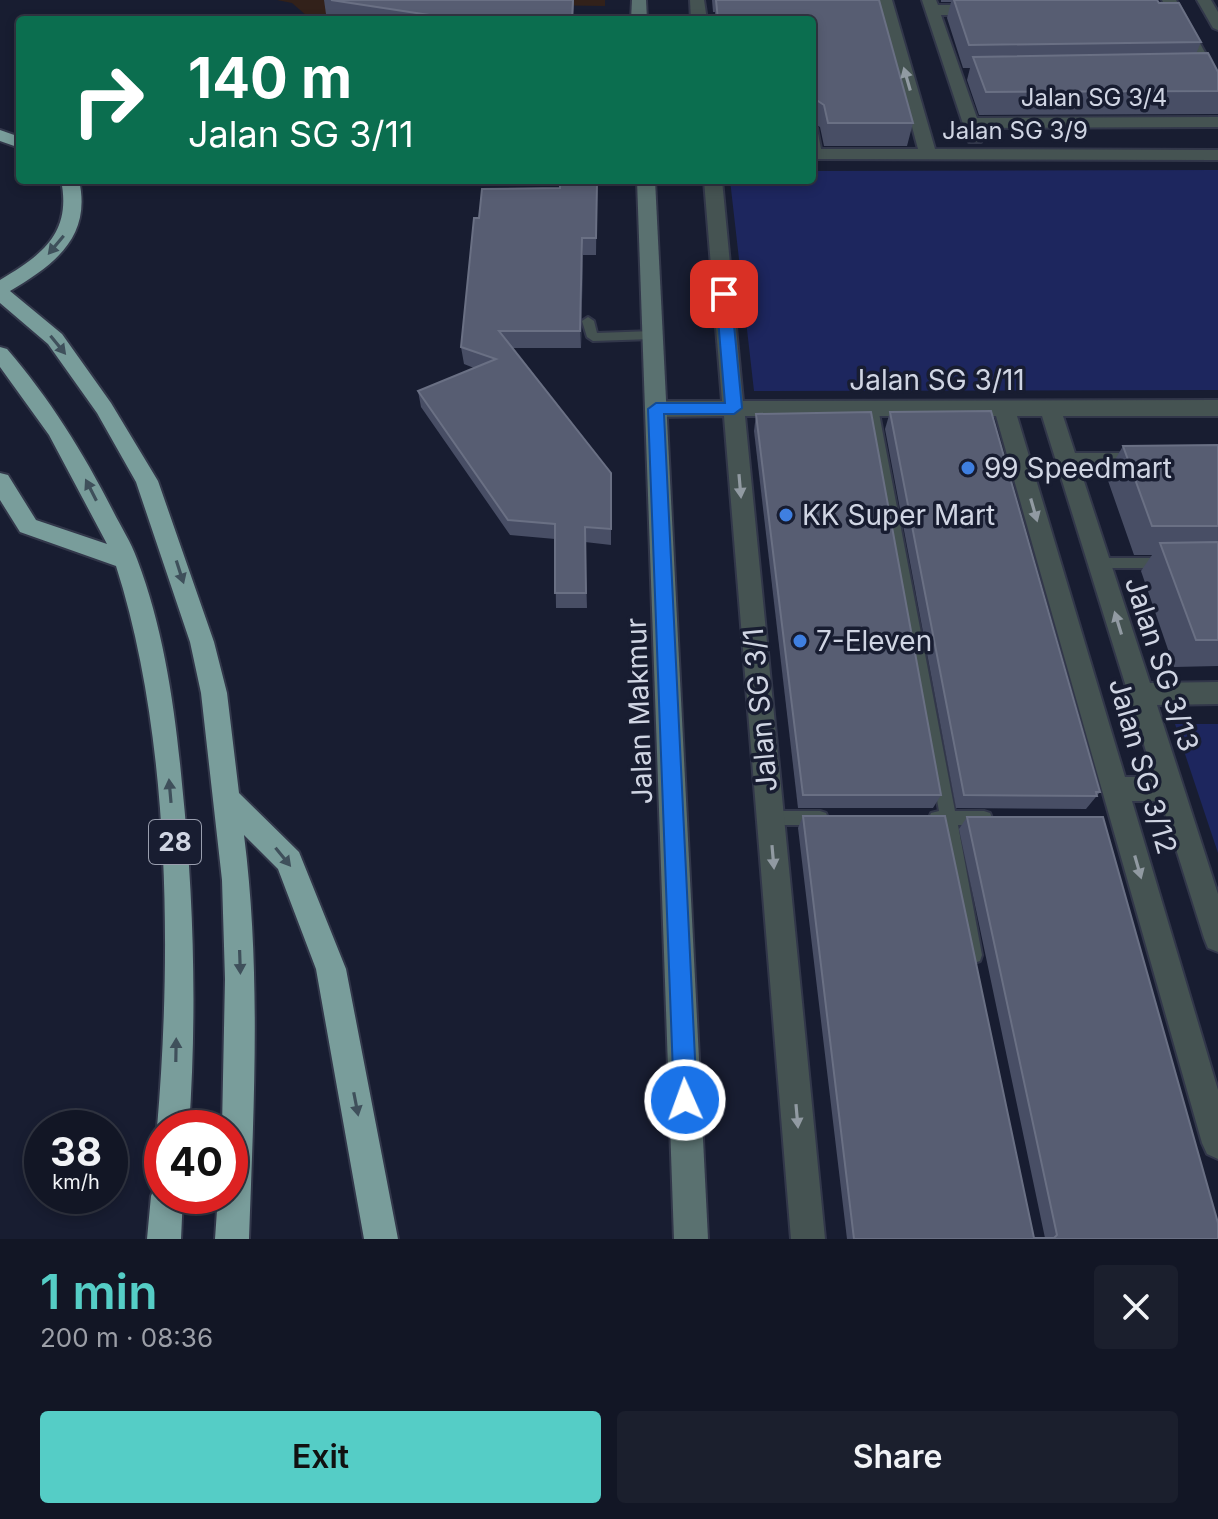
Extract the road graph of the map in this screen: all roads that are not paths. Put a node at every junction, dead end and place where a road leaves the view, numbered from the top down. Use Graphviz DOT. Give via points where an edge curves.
graph roads {
  1 [pos="1204,0"];
  2 [pos="930,5"];
  3 [pos="1168,7"];
  4 [pos="993,10"];
  5 [pos="884,11"];
  6 [pos="1216,18"];
  7 [pos="1218,91"];
  8 [pos="1218,122"];
  9 [pos="971,123"];
  10 [pos="816,154"];
  11 [pos="928,154"];
  12 [pos="981,154"];
  13 [pos="1218,155"];
  14 [pos="71,184"];
  15 [pos="646,184"];
  16 [pos="713,184"];
  17 [pos="0,290"];
  18 [pos="588,321"];
  19 [pos="653,335"];
  20 [pos="0,354"];
  21 [pos="734,408"];
  22 [pos="872,408"];
  23 [pos="1004,408"];
  24 [pos="1050,408"];
  25 [pos="1218,408"];
  26 [pos="656,409"];
  27 [pos="1066,461"];
  28 [pos="1173,461"];
  29 [pos="0,481"];
  30 [pos="126,560"];
  31 [pos="1099,563"];
  32 [pos="1188,563"];
  33 [pos="1218,693"];
  34 [pos="1140,694"];
  35 [pos="1116,789"];
  36 [pos="1171,789"];
  37 [pos="229,801"];
  38 [pos="770,818"];
  39 [pos="843,818"];
  40 [pos="917,818"];
  41 [pos="946,818"];
  42 [pos="1006,819"];
  43 [pos="1218,938"];
  44 [pos="978,974"];
  45 [pos="173,1110"];
  46 [pos="1218,1143"];
  47 [pos="166,1214"];
  48 [pos="164,1239"];
  49 [pos="232,1239"];
  50 [pos="381,1239"];
  51 [pos="691,1239"];
  52 [pos="808,1239"];
  1 -- 6 [label="street"];
  2 -- 4 [label="street"];
  2 -- 9 [label="street" via="962,74"];
  3 -- 7 [label="street" via="1199,71"];
  11 -- 5 [label="street, one-way"];
  8 -- 9 [label="street, Jalan SG 3/4"];
  9 -- 12 [label="street"];
  10 -- 11 [label="street, Jalan SG 3/9"];
  11 -- 12 [label="street, Jalan SG 3/9"];
  12 -- 13 [label="street, Jalan SG 3/9"];
  14 -- 17 [label="highway, one-way" via="76,200 73,222 56,247"];
  15 -- 19 [label="street, Jalan Makmur"];
  16 -- 21 [label="street, Jalan SG 3/1"];
  17 -- 37 [label="highway, 28, one-way" via="55,339 147,481 202,642"];
  18 -- 19 [label="lane" via="593,337"];
  19 -- 26 [label="street, Jalan Makmur"];
  30 -- 20 [label="highway, 28, one-way" via="67,444 32,390"];
  21 -- 22 [label="street, Jalan SG 3/11"];
  21 -- 26 [label="street, Jalan SG 3/11"];
  21 -- 38 [label="street, Jalan SG 3/1, one-way"];
  22 -- 23 [label="street, Jalan SG 3/11"];
  22 -- 41 [label="lane"];
  23 -- 24 [label="street, Jalan SG 3/11"];
  23 -- 35 [label="street, Jalan SG 3/12, one-way"];
  24 -- 25 [label="street, Jalan SG 3/11"];
  24 -- 27 [label="street, Jalan SG 3/13"];
  26 -- 51 [label="street, Jalan Makmur"];
  27 -- 28 [label="street"];
  27 -- 31 [label="street, Jalan SG 3/13"];
  29 -- 30 [label="highway" via="28,526"];
  45 -- 30 [label="highway, 28, one-way" via="179,894 163,713"];
  31 -- 32 [label="lane"];
  34 -- 31 [label="street, Jalan SG 3/13, one-way"];
  33 -- 34 [label="street"];
  34 -- 36 [label="street, Jalan SG 3/13"];
  35 -- 36 [label="street"];
  35 -- 46 [label="street, Jalan SG 3/12, one-way" via="1117,819"];
  36 -- 43 [label="street, Jalan SG 3/13"];
  37 -- 49 [label="highway, 28, one-way" via="240,979"];
  37 -- 50 [label="highway, one-way" via="289,861 331,969"];
  38 -- 39 [label="lane"];
  38 -- 52 [label="street, Jalan SG 3/1, one-way"];
  40 -- 41 [label="lane"];
  41 -- 42 [label="lane"];
  41 -- 44 [label="lane"];
  47 -- 48 [label="highway"];
}
